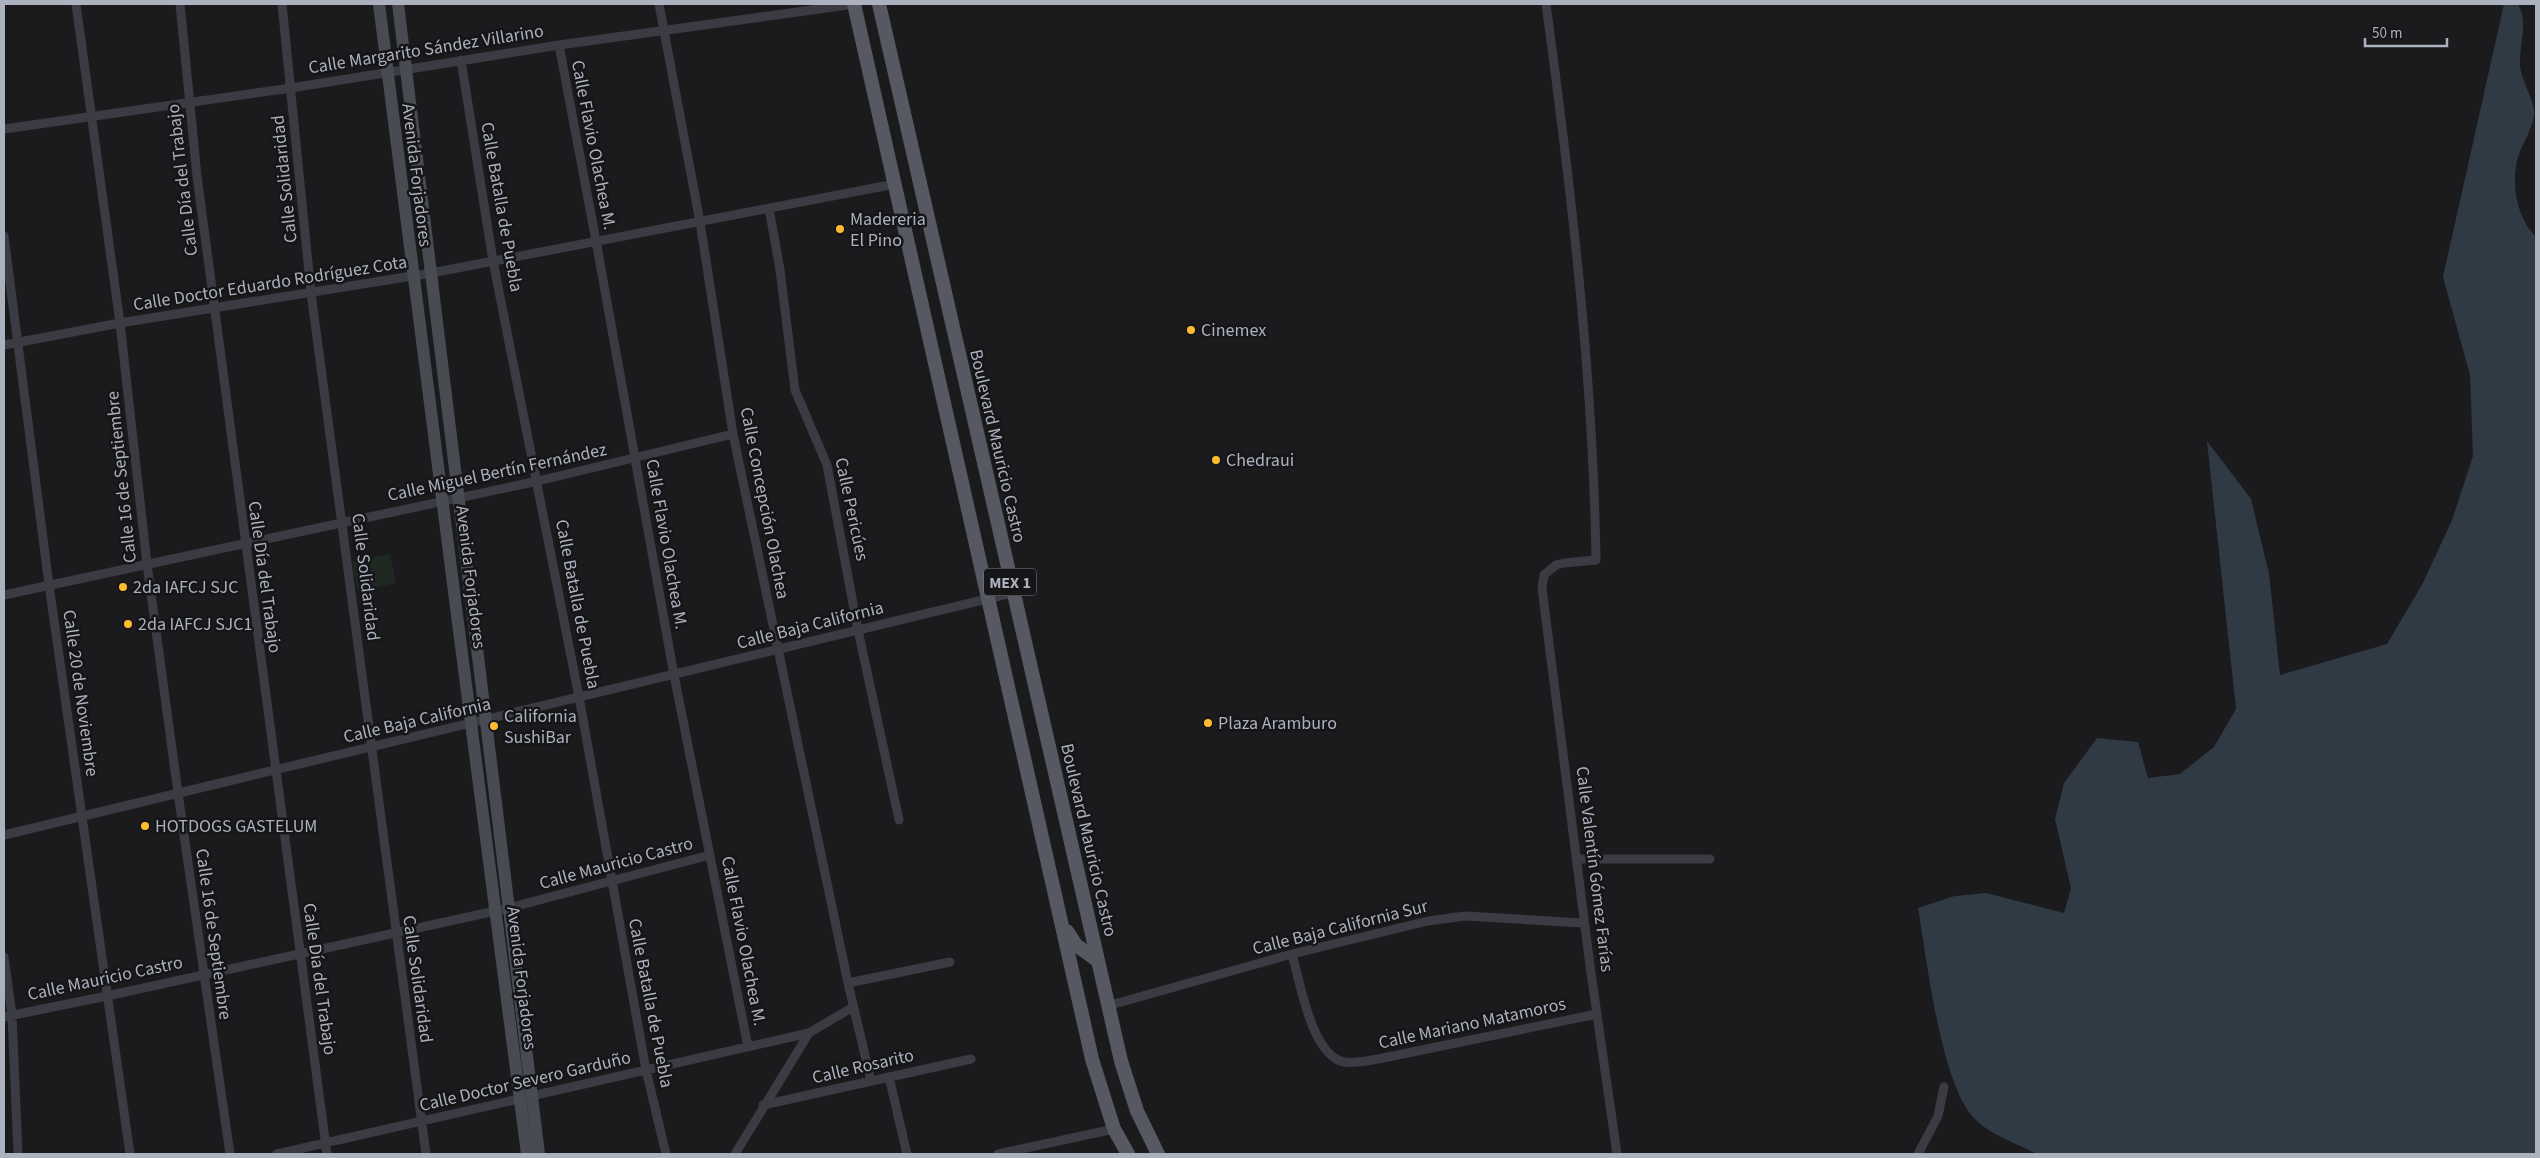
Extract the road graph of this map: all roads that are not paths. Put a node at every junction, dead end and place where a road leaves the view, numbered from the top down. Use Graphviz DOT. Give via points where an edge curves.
graph roads {
  1 [pos="76,4"];
  2 [pos="180,4"];
  3 [pos="282,4"];
  4 [pos="379,4"];
  5 [pos="398,4"];
  6 [pos="659,4"];
  7 [pos="855,4"];
  8 [pos="879,4"];
  9 [pos="1546,4"];
  10 [pos="664,29"];
  11 [pos="559,45"];
  12 [pos="461,60"];
  13 [pos="406,69"];
  14 [pos="387,71"];
  15 [pos="291,88"];
  16 [pos="189,103"];
  17 [pos="90,116"];
  18 [pos="4,129"];
  19 [pos="895,184"];
  20 [pos="769,208"];
  21 [pos="700,222"];
  22 [pos="4,236"];
  23 [pos="596,241"];
  24 [pos="493,261"];
  25 [pos="431,273"];
  26 [pos="412,276"];
  27 [pos="311,293"];
  28 [pos="214,309"];
  29 [pos="120,324"];
  30 [pos="18,342"];
  31 [pos="4,345"];
  32 [pos="733,434"];
  33 [pos="635,458"];
  34 [pos="538,481"];
  35 [pos="457,497"];
  36 [pos="444,500"];
  37 [pos="343,522"];
  38 [pos="244,545"];
  39 [pos="147,564"];
  40 [pos="49,585"];
  41 [pos="1012,593"];
  42 [pos="4,595"];
  43 [pos="988,598"];
  44 [pos="858,630"];
  45 [pos="778,649"];
  46 [pos="674,675"];
  47 [pos="580,697"];
  48 [pos="487,720"];
  49 [pos="472,724"];
  50 [pos="371,747"];
  51 [pos="275,770"];
  52 [pos="178,793"];
  53 [pos="83,817"];
  54 [pos="899,820"];
  55 [pos="4,835"];
  56 [pos="710,855"];
  57 [pos="1577,859"];
  58 [pos="1710,859"];
  59 [pos="612,882"];
  60 [pos="509,908"];
  61 [pos="495,910"];
  62 [pos="1061,921"];
  63 [pos="1584,923"];
  64 [pos="395,932"];
  65 [pos="300,954"];
  66 [pos="1292,954"];
  67 [pos="4,957"];
  68 [pos="1097,960"];
  69 [pos="950,962"];
  70 [pos="203,974"];
  71 [pos="848,983"];
  72 [pos="107,996"];
  73 [pos="1108,1006"];
  74 [pos="854,1007"];
  75 [pos="1597,1014"];
  76 [pos="8,1016"];
  77 [pos="809,1033"];
  78 [pos="748,1047"];
  79 [pos="971,1059"];
  80 [pos="646,1070"];
  81 [pos="888,1077"];
  82 [pos="871,1081"];
  83 [pos="1944,1087"];
  84 [pos="526,1098"];
  85 [pos="763,1105"];
  86 [pos="422,1121"];
  87 [pos="1114,1129"];
  88 [pos="326,1143"];
  89 [pos="18,1154"];
  90 [pos="130,1154"];
  91 [pos="230,1154"];
  92 [pos="277,1154"];
  93 [pos="327,1154"];
  94 [pos="426,1154"];
  95 [pos="527,1154"];
  96 [pos="539,1154"];
  97 [pos="666,1154"];
  98 [pos="735,1154"];
  99 [pos="907,1154"];
  100 [pos="998,1154"];
  101 [pos="1128,1154"];
  102 [pos="1158,1154"];
  103 [pos="1618,1154"];
  104 [pos="1918,1154"];
  1 -- 17 [label="street, Calle 16 de Septiembre"];
  2 -- 16 [label="street, Calle Día del Trabajo"];
  3 -- 15 [label="street, Calle Solidaridad"];
  4 -- 14 [label="main road, Avenida Forjadores"];
  5 -- 13 [label="main road, Avenida Forjadores"];
  6 -- 10 [label="street, Calle Concepción Olachea"];
  7 -- 10 [label="street, Calle Margarito Sández Villarino"];
  7 -- 19 [label="main road, MEX 1"];
  8 -- 41 [label="main road, Boulevard Mauricio Castro / MEX 1"];
  9 -- 57 [label="street, Calle Valentín Gómez Farías" via="1572,197 1595,505 1596,560 1556,565 1544,574 1542,588"];
  10 -- 11 [label="street, Calle Margarito Sández Villarino"];
  10 -- 21 [label="street, Calle Concepción Olachea"];
  11 -- 12 [label="street, Calle Margarito Sández Villarino"];
  11 -- 23 [label="street, Calle Flavio Olachea M."];
  12 -- 13 [label="street, Calle Margarito Sández Villarino"];
  12 -- 24 [label="street, Calle Batalla de Puebla"];
  13 -- 14 [label="street, Calle Margarito Sández Villarino"];
  13 -- 25 [label="main road, Avenida Forjadores"];
  14 -- 15 [label="street, Calle Margarito Sández Villarino"];
  14 -- 26 [label="main road, Avenida Forjadores"];
  15 -- 16 [label="street, Calle Margarito Sández Villarino"];
  15 -- 27 [label="street, Calle Solidaridad"];
  16 -- 17 [label="street, Calle Margarito Sández Villarino"];
  16 -- 28 [label="street, Calle Día del Trabajo"];
  17 -- 18 [label="street, Calle Margarito Sández Villarino"];
  17 -- 29 [label="street, Calle 16 de Septiembre"];
  19 -- 20 [label="street, Calle Doctor Eduardo Rodríguez Cota"];
  19 -- 43 [label="main road, MEX 1"];
  20 -- 21 [label="street, Calle Doctor Eduardo Rodríguez Cota"];
  20 -- 44 [label="street, Calle Pericúes" via="795,390 827,464"];
  21 -- 23 [label="street, Calle Doctor Eduardo Rodríguez Cota"];
  21 -- 32 [label="street, Calle Concepción Olachea"];
  22 -- 30 [label="street, Calle 20 de Noviembre"];
  23 -- 24 [label="street, Calle Doctor Eduardo Rodríguez Cota"];
  23 -- 33 [label="street, Calle Flavio Olachea M."];
  24 -- 25 [label="street, Calle Doctor Eduardo Rodríguez Cota"];
  24 -- 34 [label="street, Calle Batalla de Puebla"];
  25 -- 26 [label="street, Calle Doctor Eduardo Rodríguez Cota"];
  25 -- 35 [label="main road, Avenida Forjadores"];
  26 -- 27 [label="street, Calle Doctor Eduardo Rodríguez Cota"];
  26 -- 36 [label="main road, Avenida Forjadores"];
  27 -- 28 [label="street, Calle Doctor Eduardo Rodríguez Cota"];
  27 -- 37 [label="street, Calle Solidaridad"];
  28 -- 29 [label="street, Calle Doctor Eduardo Rodríguez Cota"];
  28 -- 38 [label="street, Calle Día del Trabajo"];
  29 -- 30 [label="street, Calle Doctor Eduardo Rodríguez Cota"];
  29 -- 39 [label="street, Calle 16 de Septiembre"];
  30 -- 31 [label="street, Calle Doctor Eduardo Rodríguez Cota"];
  30 -- 40 [label="street, Calle 20 de Noviembre"];
  32 -- 33 [label="street, Calle Miguel Bertín Fernández"];
  32 -- 45 [label="street, Calle Concepción Olachea"];
  33 -- 34 [label="street, Calle Miguel Bertín Fernández"];
  33 -- 46 [label="street, Calle Flavio Olachea M."];
  34 -- 35 [label="street, Calle Miguel Bertín Fernández"];
  34 -- 47 [label="street, Calle Batalla de Puebla"];
  35 -- 36 [label="street, Calle Miguel Bertín Fernández"];
  35 -- 48 [label="main road, Avenida Forjadores"];
  36 -- 37 [label="street, Calle Miguel Bertín Fernández"];
  36 -- 49 [label="main road, Avenida Forjadores"];
  37 -- 38 [label="street, Calle Miguel Bertín Fernández"];
  37 -- 50 [label="street, Calle Solidaridad"];
  38 -- 39 [label="street, Calle Miguel Bertín Fernández"];
  38 -- 51 [label="street, Calle Día del Trabajo"];
  39 -- 40 [label="street, Calle Miguel Bertín Fernández"];
  39 -- 52 [label="street, Calle 16 de Septiembre"];
  40 -- 42 [label="street, Calle Miguel Bertín Fernández"];
  40 -- 53 [label="street, Calle 20 de Noviembre"];
  41 -- 43 [label="street, Calle Baja California"];
  41 -- 68 [label="main road, Boulevard Mauricio Castro / MEX 1"];
  43 -- 44 [label="street, Calle Baja California"];
  43 -- 62 [label="main road, MEX 1"];
  44 -- 45 [label="street, Calle Baja California"];
  44 -- 54 [label="street, Calle Pericúes"];
  45 -- 46 [label="street, Calle Baja California"];
  45 -- 71 [label="street, Calle Concepción Olachea"];
  46 -- 47 [label="street, Calle Baja California"];
  46 -- 56 [label="street, Calle Flavio Olachea M."];
  47 -- 48 [label="street, Calle Baja California"];
  47 -- 59 [label="street, Calle Batalla de Puebla"];
  48 -- 49 [label="street, Calle Baja California"];
  48 -- 60 [label="main road, Avenida Forjadores"];
  49 -- 50 [label="street, Calle Baja California"];
  49 -- 61 [label="main road, Avenida Forjadores"];
  50 -- 51 [label="street, Calle Baja California"];
  50 -- 64 [label="street, Calle Solidaridad"];
  51 -- 52 [label="street, Calle Baja California"];
  51 -- 65 [label="street, Calle Día del Trabajo"];
  52 -- 53 [label="street, Calle Baja California"];
  52 -- 70 [label="street, Calle 16 de Septiembre"];
  53 -- 55 [label="street, Calle Baja California"];
  53 -- 72 [label="street, Calle 20 de Noviembre"];
  56 -- 59 [label="street, Calle Mauricio Castro"];
  56 -- 78 [label="street, Calle Flavio Olachea M."];
  57 -- 58 [label="street"];
  57 -- 63 [label="street, Calle Valentín Gómez Farías"];
  59 -- 60 [label="street, Calle Mauricio Castro"];
  59 -- 80 [label="street, Calle Batalla de Puebla"];
  60 -- 61 [label="street, Calle Mauricio Castro"];
  60 -- 84 [label="main road, Avenida Forjadores"];
  61 -- 64 [label="street, Calle Mauricio Castro"];
  61 -- 84 [label="main road, Avenida Forjadores"];
  62 -- 68 [label="main road" via="1076,945"];
  62 -- 87 [label="main road, MEX 1" via="1092,1059"];
  63 -- 66 [label="street, Calle Baja California Sur" via="1448,917"];
  63 -- 75 [label="street, Calle Valentín Gómez Farías"];
  64 -- 65 [label="street, Calle Mauricio Castro"];
  64 -- 86 [label="street, Calle Solidaridad"];
  65 -- 70 [label="street, Calle Mauricio Castro"];
  65 -- 88 [label="street, Calle Día del Trabajo"];
  66 -- 73 [label="street, Calle Baja California Sur"];
  66 -- 75 [label="street, Calle Mariano Matamoros" via="1310,1019 1322,1046 1335,1059 1354,1063"];
  67 -- 76 [label="street"];
  68 -- 73 [label="main road, Boulevard Mauricio Castro / MEX 1"];
  69 -- 71 [label="street"];
  70 -- 72 [label="street, Calle Mauricio Castro"];
  70 -- 91 [label="street, Calle 16 de Septiembre"];
  71 -- 74 [label="street, Calle Concepción Olachea"];
  72 -- 76 [label="street, Calle Mauricio Castro"];
  72 -- 90 [label="street, Calle 20 de Noviembre"];
  73 -- 102 [label="main road, Boulevard Mauricio Castro / MEX 1" via="1137,1111"];
  74 -- 77 [label="street"];
  74 -- 82 [label="street, Calle Concepción Olachea"];
  75 -- 103 [label="street, Calle Valentín Gómez Farías"];
  76 -- 89 [label="street"];
  77 -- 78 [label="street, Calle Doctor Severo Garduño"];
  77 -- 85 [label="street"];
  78 -- 80 [label="street, Calle Doctor Severo Garduño"];
  79 -- 81 [label="street, Calle Rosarito"];
  80 -- 84 [label="street, Calle Doctor Severo Garduño"];
  80 -- 97 [label="street, Calle Batalla de Puebla"];
  81 -- 82 [label="street, Calle Rosarito"];
  81 -- 99 [label="street"];
  82 -- 85 [label="street, Calle Rosarito"];
  83 -- 104 [label="street" via="1938,1116"];
  84 -- 86 [label="street, Calle Doctor Severo Garduño"];
  84 -- 95 [label="main road, Avenida Forjadores"];
  84 -- 96 [label="main road, Avenida Forjadores"];
  85 -- 98 [label="street"];
  86 -- 88 [label="street, Calle Doctor Severo Garduño"];
  86 -- 94 [label="street, Calle Solidaridad"];
  87 -- 100 [label="street"];
  87 -- 101 [label="main road, MEX 1"];
  88 -- 92 [label="street, Calle Doctor Severo Garduño"];
  88 -- 93 [label="street, Calle Día del Trabajo"];
}
